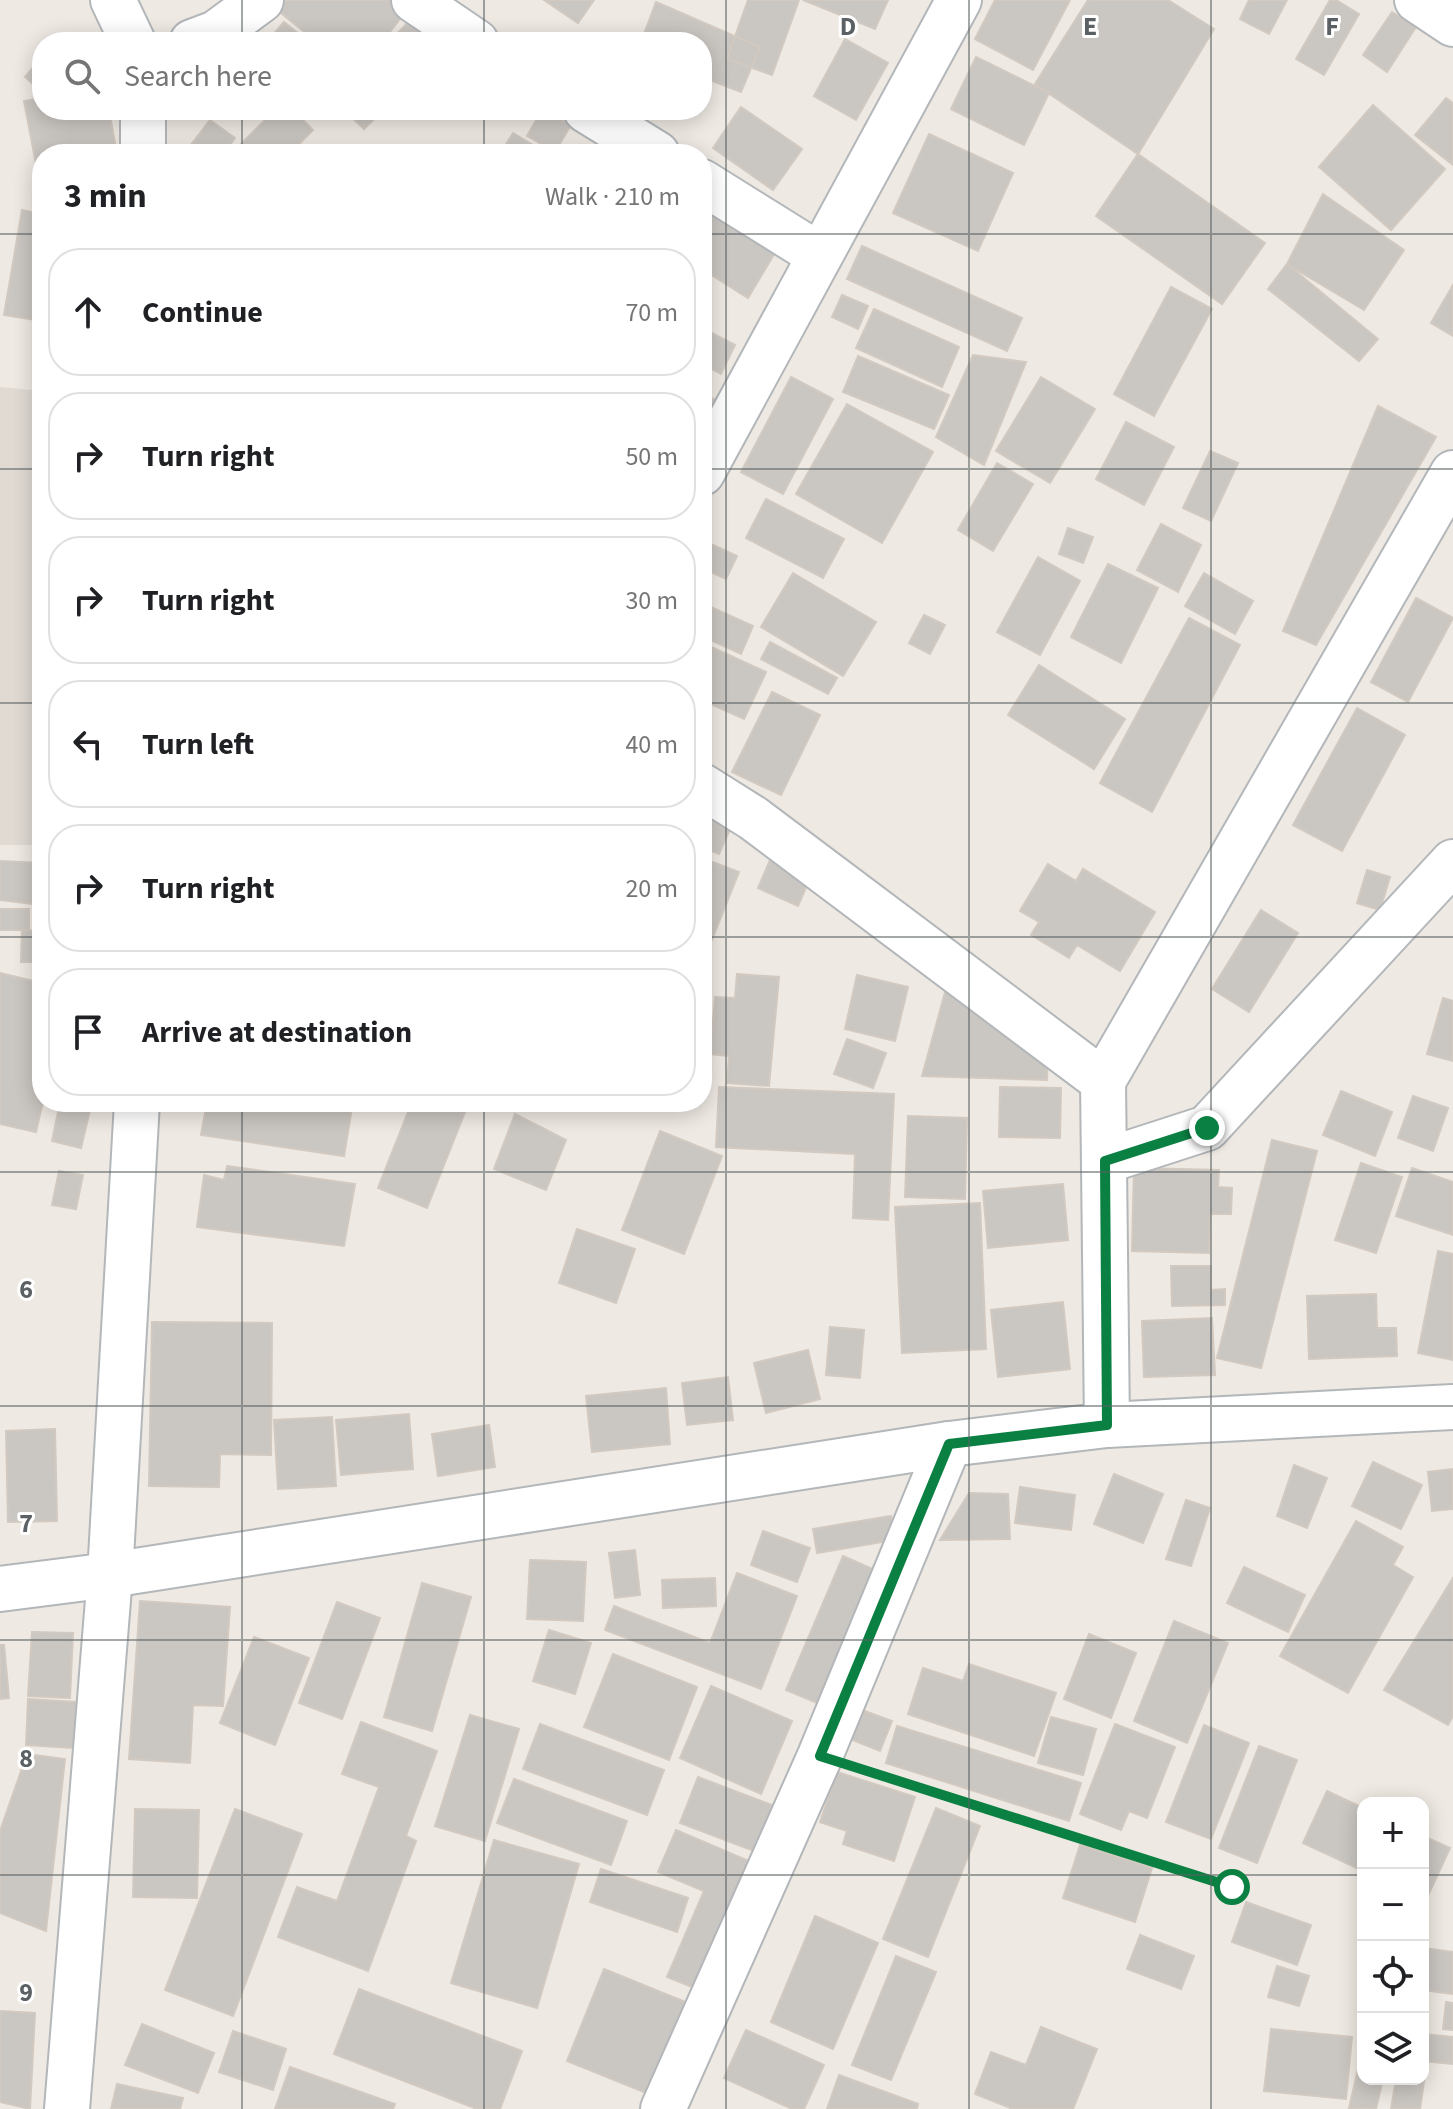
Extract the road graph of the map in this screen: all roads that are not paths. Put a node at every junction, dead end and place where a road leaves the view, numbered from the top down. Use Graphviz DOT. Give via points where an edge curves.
graph roads {
  1 [pos="113,0"];
  2 [pos="261,0"];
  3 [pos="414,0"];
  4 [pos="959,0"];
  5 [pos="1417,0"];
  6 [pos="1453,24"];
  7 [pos="128,32"];
  8 [pos="217,32"];
  9 [pos="461,32"];
  10 [pos="143,120"];
  11 [pos="602,120"];
  12 [pos="143,144"];
  13 [pos="641,144"];
  14 [pos="712,188"];
  15 [pos="819,255"];
  16 [pos="712,454"];
  17 [pos="1453,473"];
  18 [pos="712,792"];
  19 [pos="1453,862"];
  20 [pos="1103,1081"];
  21 [pos="136,1112"];
  22 [pos="1105,1161"];
  23 [pos="1453,1407"];
  24 [pos="1107,1425"];
  25 [pos="949,1444"];
  26 [pos="110,1575"];
  27 [pos="0,1589"];
  28 [pos="67,2109"];
  29 [pos="663,2109"];
  1 -- 7 [label="street"];
  2 -- 8 [label="street"];
  3 -- 9 [label="street"];
  4 -- 15 [label="street"];
  5 -- 6 [label="street"];
  10 -- 12 [label="street"];
  11 -- 13 [label="street"];
  14 -- 15 [label="street"];
  15 -- 16 [label="street"];
  17 -- 20 [label="street"];
  18 -- 20 [label="street"];
  19 -- 22 [label="street" via="1207,1128"];
  20 -- 22 [label="street"];
  21 -- 26 [label="street"];
  22 -- 24 [label="street"];
  23 -- 24 [label="street"];
  24 -- 25 [label="street"];
  25 -- 26 [label="street"];
  25 -- 29 [label="street" via="820,1756"];
  26 -- 27 [label="street"];
  26 -- 28 [label="street"];
}
